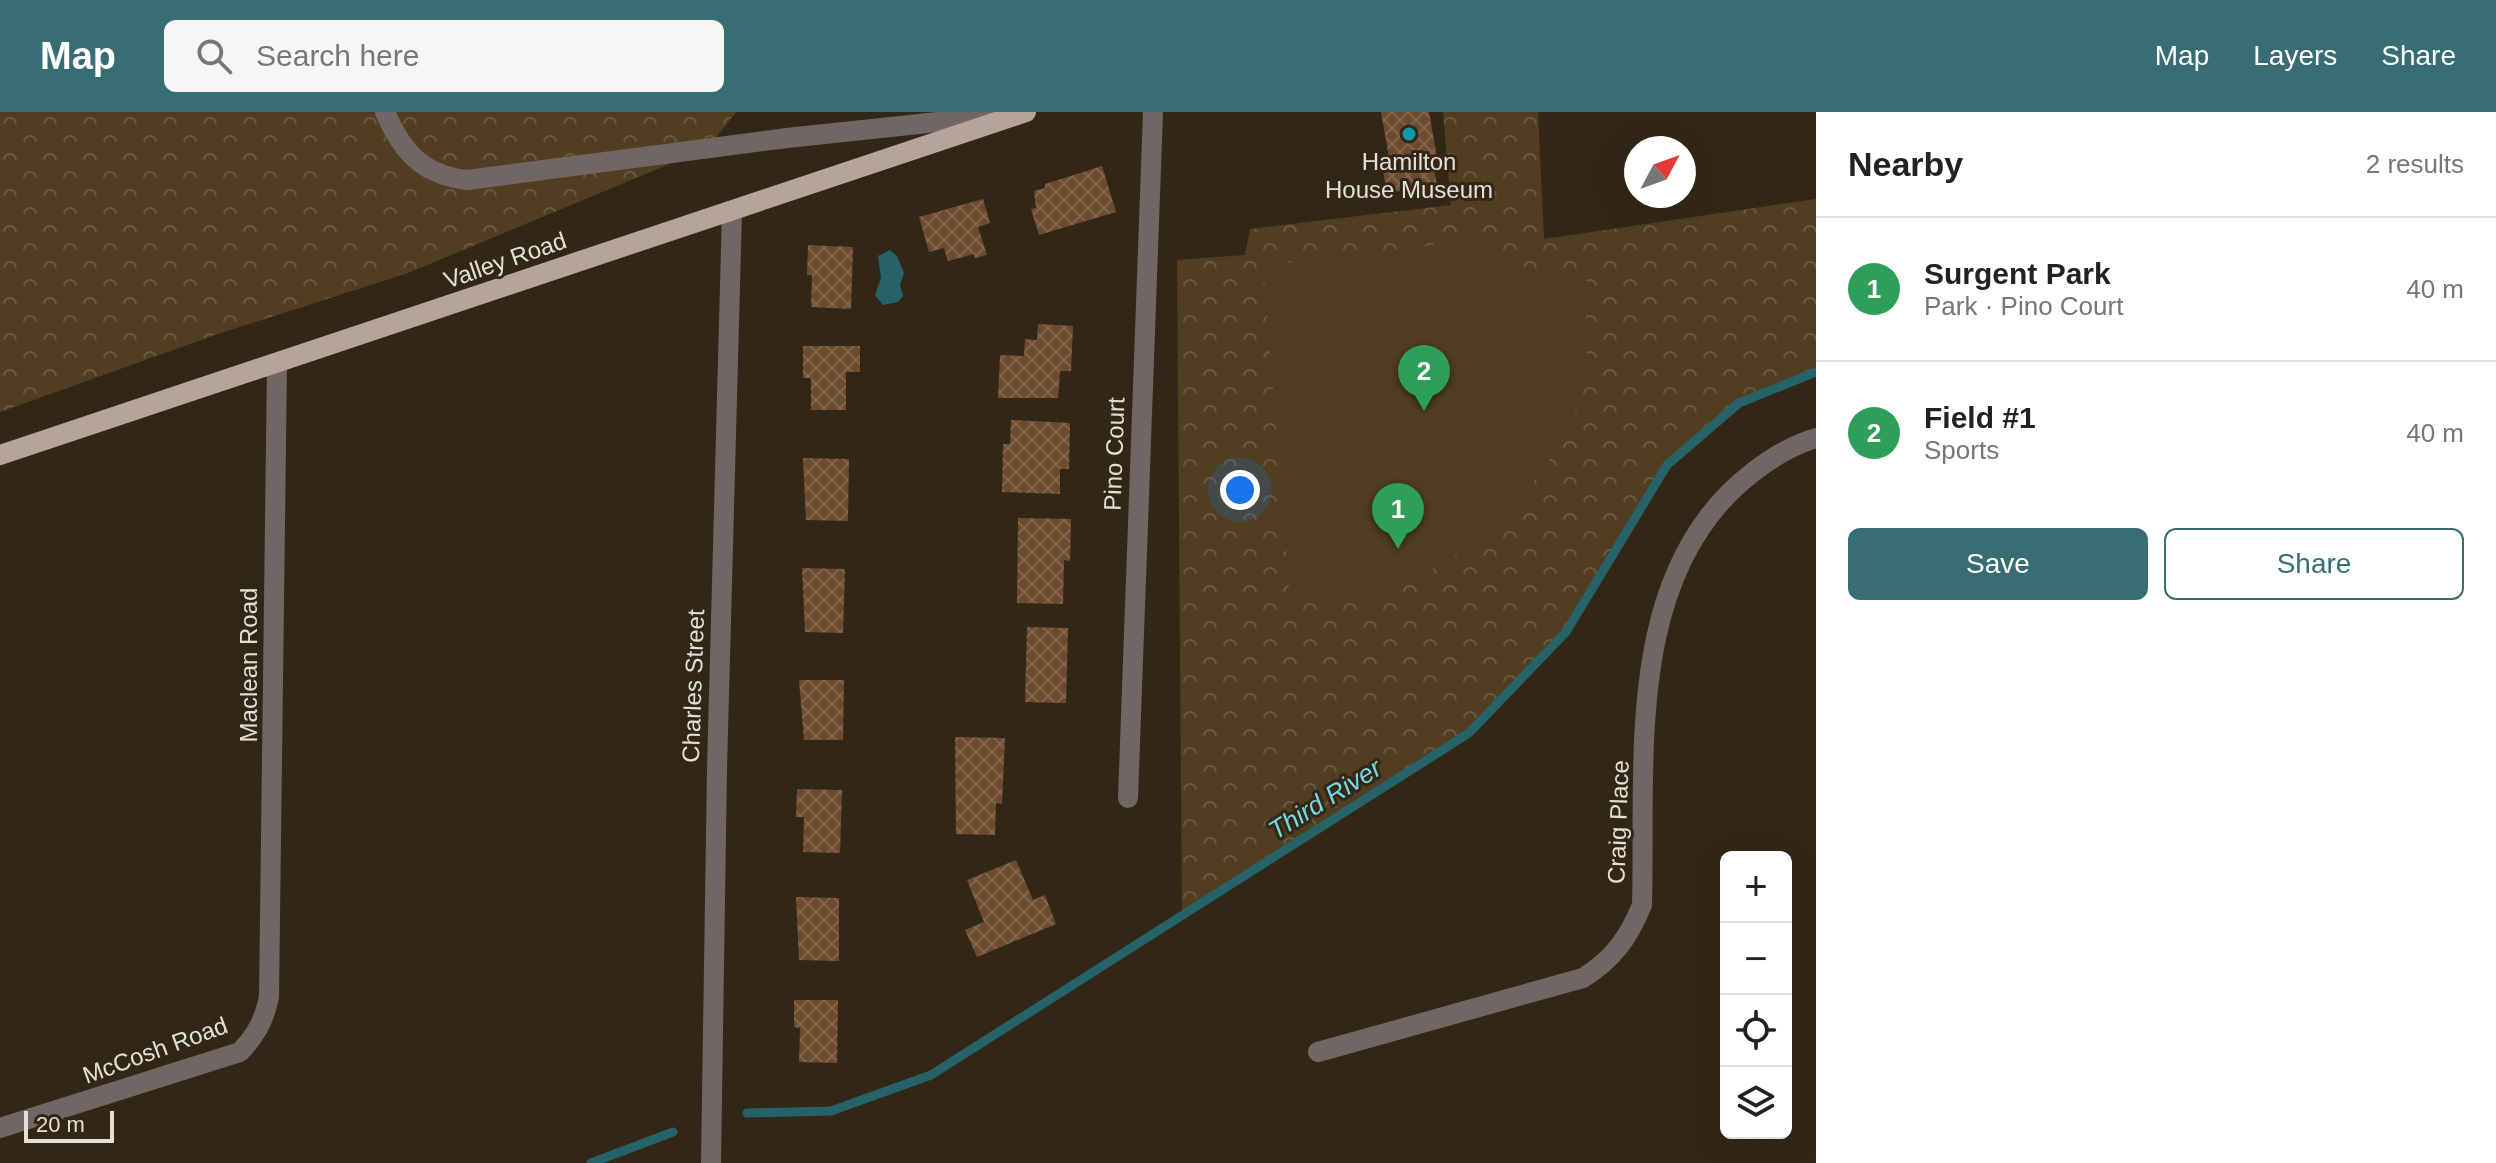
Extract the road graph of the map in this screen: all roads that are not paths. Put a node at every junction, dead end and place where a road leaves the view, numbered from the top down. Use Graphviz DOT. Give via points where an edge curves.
graph roads {
  1 [pos="385,112"];
  2 [pos="1024,112"];
  3 [pos="1153,112"];
  4 [pos="732,211"];
  5 [pos="277,364"];
  6 [pos="1816,438"];
  7 [pos="0,455"];
  8 [pos="1128,798"];
  9 [pos="269,967"];
  10 [pos="1318,1052"];
  11 [pos="0,1128"];
  12 [pos="711,1163"];
  1 -- 2 [label="street" via="396,137 426,170 467,180"];
  2 -- 4 [label="main road, Valley Road"];
  3 -- 8 [label="street, Pino Court"];
  4 -- 5 [label="main road, Valley Road"];
  4 -- 12 [label="street, Charles Street"];
  5 -- 7 [label="main road, Valley Road"];
  5 -- 9 [label="street, Maclean Road"];
  6 -- 10 [label="street, Craig Place" via="1798,443 1731,488 1700,525 1677,566 1654,645 1648,695 1642,905 1630,934 1609,961 1583,978"];
  9 -- 11 [label="street, McCosh Road" via="265,1017 240,1052"];
}
